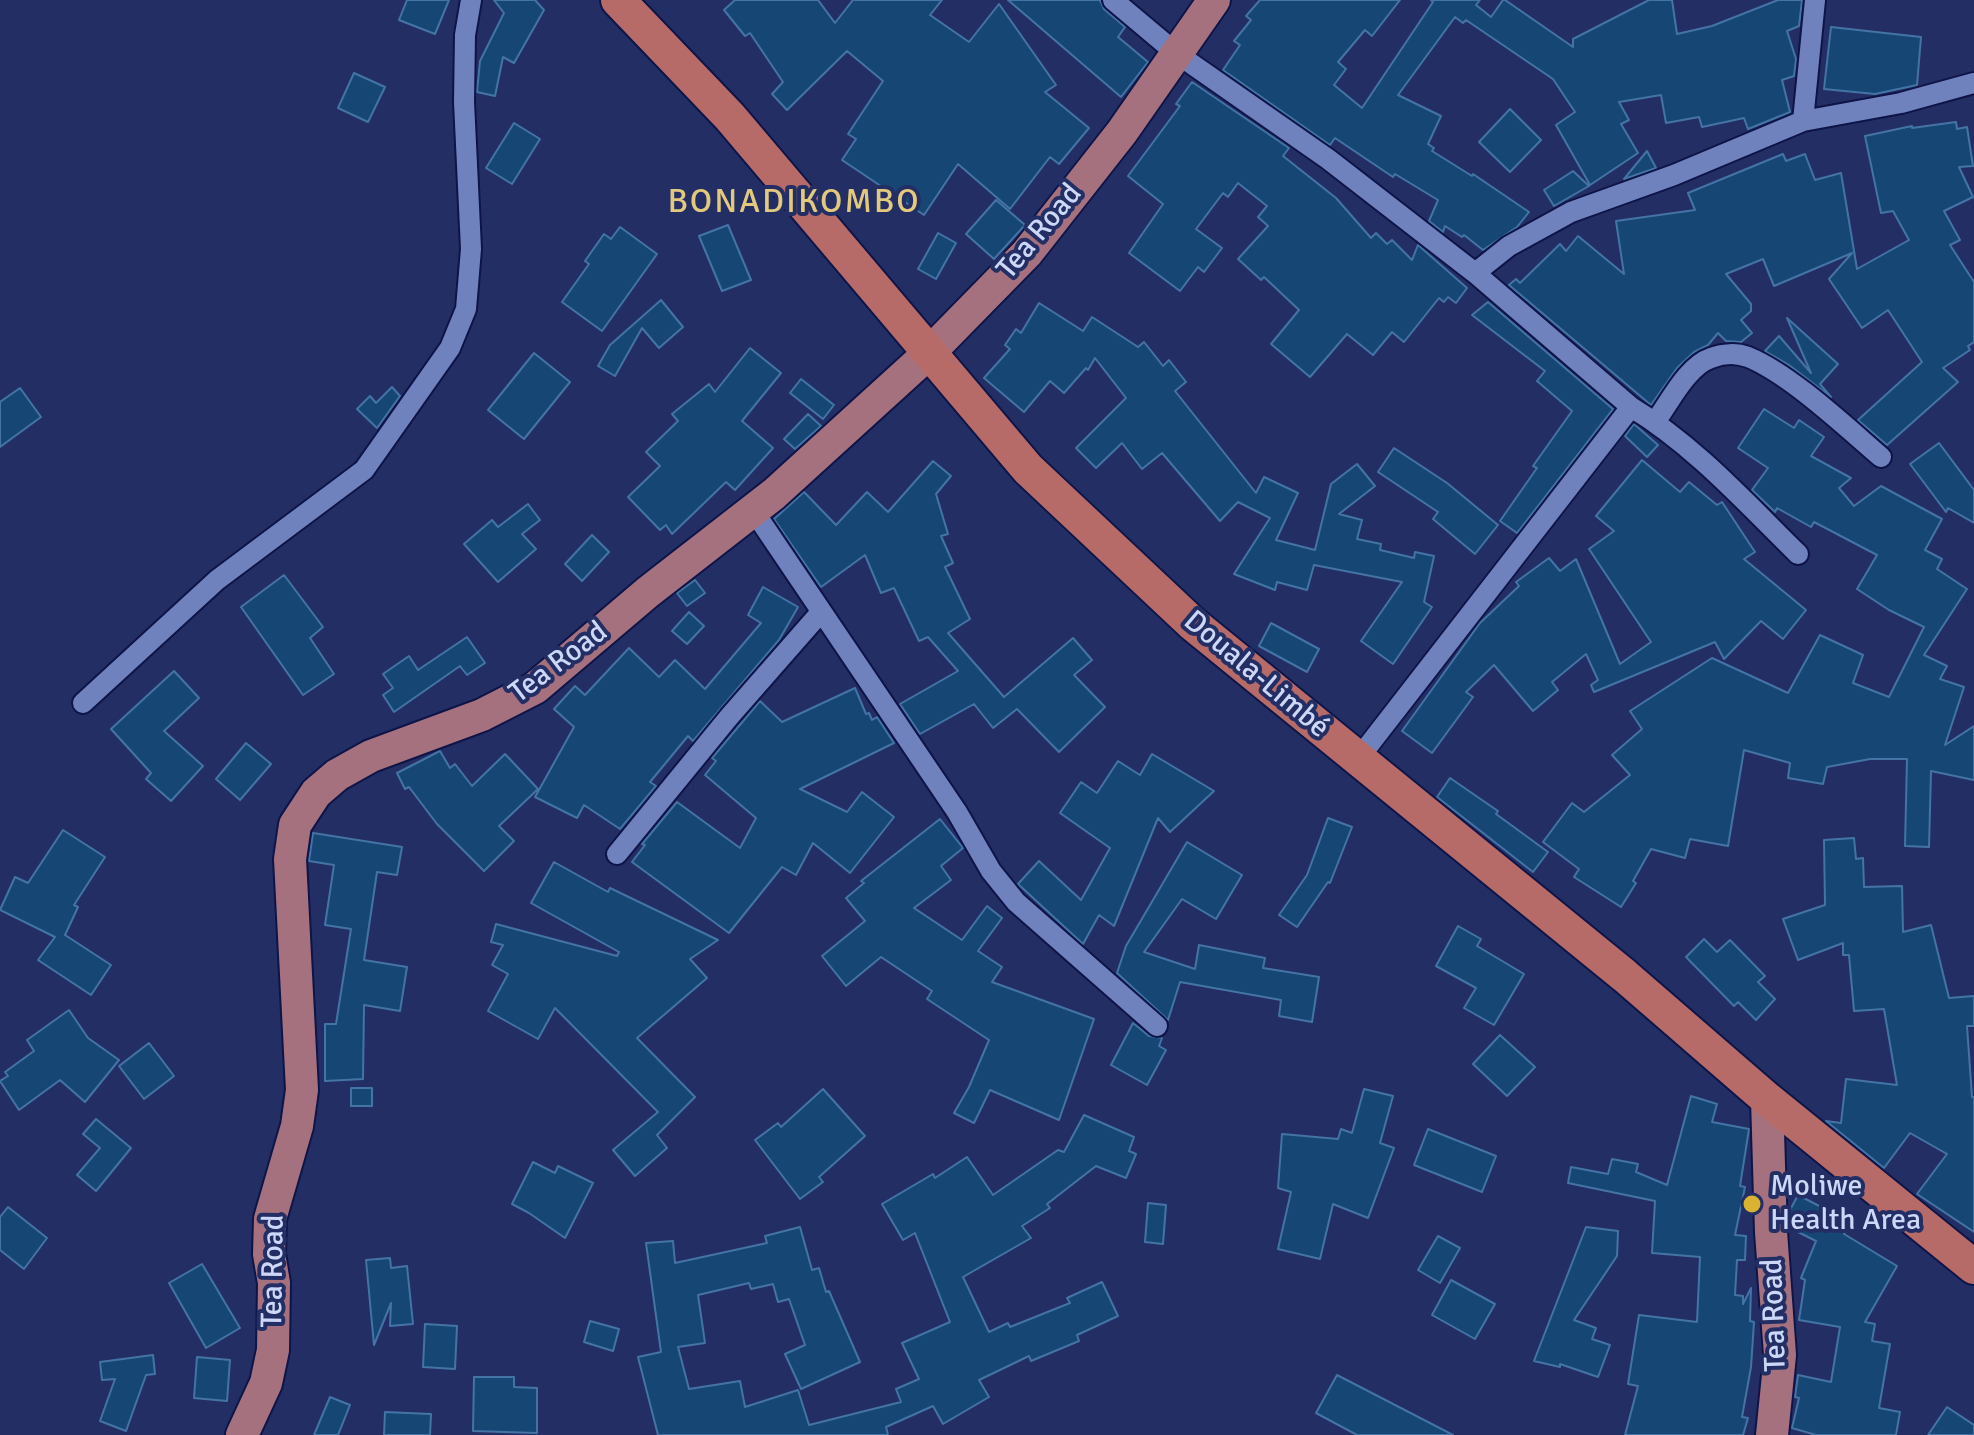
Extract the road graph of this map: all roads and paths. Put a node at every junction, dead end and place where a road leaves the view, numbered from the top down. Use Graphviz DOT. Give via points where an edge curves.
graph roads {
  1 [pos="471,0"];
  2 [pos="618,0"];
  3 [pos="1113,0"];
  4 [pos="1214,0"];
  5 [pos="1815,0"];
  6 [pos="1176,53"];
  7 [pos="1974,83"];
  8 [pos="1803,121"];
  9 [pos="1475,273"];
  10 [pos="929,353"];
  11 [pos="1631,407"];
  12 [pos="1655,422"];
  13 [pos="1881,457"];
  14 [pos="753,510"];
  15 [pos="1798,554"];
  16 [pos="821,612"];
  17 [pos="83,703"];
  18 [pos="1358,759"];
  19 [pos="617,854"];
  20 [pos="1157,1026"];
  21 [pos="1767,1099"];
  22 [pos="1974,1267"];
  23 [pos="242,1435"];
  24 [pos="1772,1435"];
  1 -- 17 [label="street" via="464,102 471,249 466,309 450,348 364,470 217,580"];
  2 -- 10 [label="highway, Douala-Limbé" via="730,117"];
  3 -- 6 [label="street"];
  4 -- 6 [label="main road, Tea Road"];
  5 -- 8 [label="street"];
  6 -- 9 [label="street" via="1328,159"];
  6 -- 10 [label="main road, Tea Road" via="1027,253"];
  7 -- 8 [label="street"];
  8 -- 9 [label="street" via="1571,212 1509,246"];
  9 -- 11 [label="street"];
  10 -- 14 [label="main road, Tea Road"];
  10 -- 18 [label="highway, Douala-Limbé" via="1028,469 1193,624"];
  11 -- 12 [label="street"];
  11 -- 18 [label="street"];
  12 -- 13 [label="street" via="1688,376 1709,358 1745,356 1768,368"];
  12 -- 15 [label="street" via="1694,452"];
  14 -- 16 [label="street"];
  14 -- 23 [label="main road, Tea Road" via="535,688 482,715 359,762 316,793 295,825 290,859 302,1090 270,1219 273,1350 266,1383"];
  16 -- 19 [label="street"];
  16 -- 20 [label="street" via="1016,902"];
  18 -- 21 [label="highway, Douala-Limbé"];
  21 -- 22 [label="highway, Douala-Limbé"];
  21 -- 24 [label="main road, Tea Road" via="1780,1355"];
}
